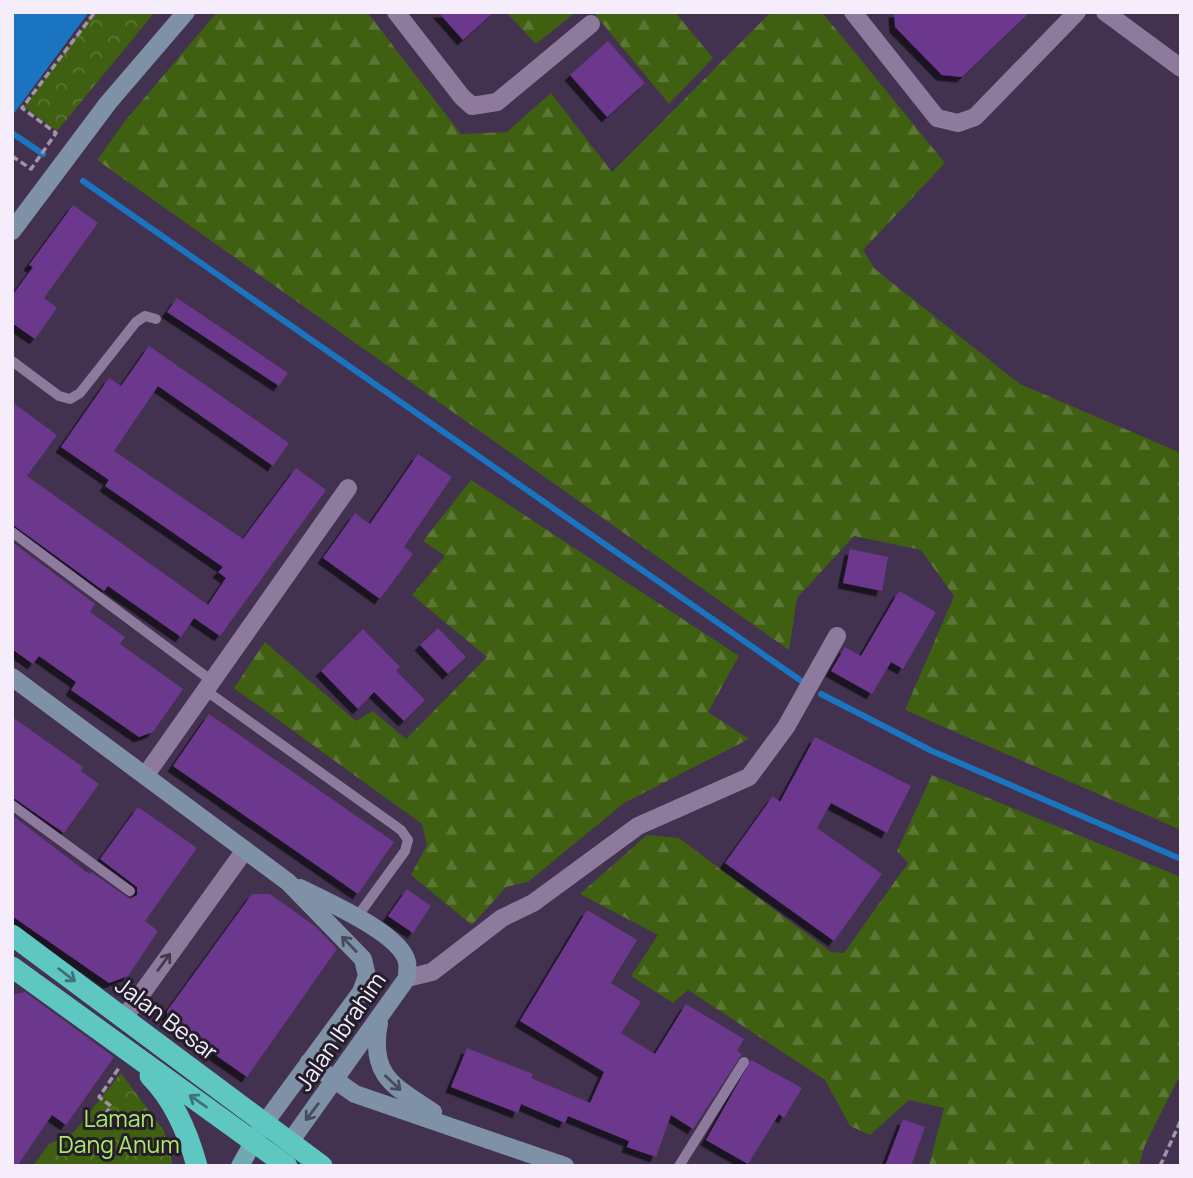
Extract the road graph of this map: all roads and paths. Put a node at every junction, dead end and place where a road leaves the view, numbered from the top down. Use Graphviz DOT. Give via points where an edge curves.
graph roads {
  1 [pos="95,12"];
  2 [pos="186,12"];
  3 [pos="396,12"];
  4 [pos="1077,12"];
  5 [pos="1105,12"];
  6 [pos="855,13"];
  7 [pos="591,24"];
  8 [pos="1181,68"];
  9 [pos="12,156"];
  10 [pos="12,230"];
  11 [pos="156,319"];
  12 [pos="12,361"];
  13 [pos="348,488"];
  14 [pos="12,532"];
  15 [pos="838,636"];
  16 [pos="12,677"];
  17 [pos="208,686"];
  18 [pos="145,776"];
  19 [pos="12,805"];
  20 [pos="245,850"];
  21 [pos="288,882"];
  22 [pos="130,891"];
  23 [pos="357,917"];
  24 [pos="14,939"];
  25 [pos="12,967"];
  26 [pos="407,978"];
  27 [pos="124,1018"];
  28 [pos="379,1021"];
  29 [pos="123,1048"];
  30 [pos="310,1062"];
  31 [pos="744,1062"];
  32 [pos="335,1081"];
  33 [pos="99,1097"];
  34 [pos="1181,1120"];
  35 [pos="99,1123"];
  36 [pos="453,1125"];
  37 [pos="259,1132"];
  38 [pos="282,1158"];
  39 [pos="197,1166"];
  40 [pos="240,1166"];
  41 [pos="322,1166"];
  42 [pos="565,1166"];
  43 [pos="679,1166"];
  44 [pos="1160,1166"];
  1 -- 9 [label="path" via="22,108 57,133 31,169"];
  2 -- 10 [label="street" via="108,103"];
  3 -- 7 [label="street" via="472,106 496,102"];
  4 -- 6 [label="street" via="975,117 958,123 937,118"];
  5 -- 8 [label="street"];
  11 -- 12 [label="lane" via="145,316 136,322 80,393 70,399 59,396"];
  13 -- 17 [label="street"];
  14 -- 17 [label="lane"];
  15 -- 26 [label="street" via="786,727 749,777 638,826 533,903 502,918 432,972"];
  16 -- 18 [label="street, Jalan Ibrahim"];
  17 -- 18 [label="street"];
  17 -- 23 [label="lane" via="401,830 408,840 405,851"];
  18 -- 20 [label="street, Jalan Ibrahim"];
  19 -- 22 [label="lane"];
  20 -- 21 [label="street, Jalan Ibrahim"];
  27 -- 20 [label="street, one-way"];
  21 -- 23 [label="street, Jalan Ibrahim"];
  30 -- 21 [label="street, Jalan Ibrahim, one-way" via="361,992 367,976 363,959"];
  23 -- 26 [label="street, Jalan Ibrahim" via="396,945 407,960"];
  24 -- 27 [label="highway, Jalan Besar, one-way"];
  25 -- 29 [label="highway, Jalan Besar"];
  26 -- 28 [label="street, Jalan Ibrahim"];
  27 -- 37 [label="highway, Jalan Besar"];
  28 -- 32 [label="street, Jalan Ibrahim"];
  28 -- 36 [label="street, one-way" via="376,1061 386,1078"];
  37 -- 29 [label="highway, Jalan Besar, one-way"];
  29 -- 39 [label="highway" via="162,1088 188,1136"];
  30 -- 32 [label="street"];
  30 -- 37 [label="street, Jalan Ibrahim"];
  31 -- 43 [label="lane"];
  32 -- 36 [label="street" via="355,1094"];
  32 -- 38 [label="street, Jalan Ibrahim, one-way"];
  33 -- 35 [label="path" via="111,1106"];
  34 -- 44 [label="path"];
  36 -- 42 [label="street"];
  37 -- 38 [label="highway, Jalan Besar"];
  37 -- 40 [label="main road"];
  38 -- 41 [label="highway, Jalan Besar"];
}
